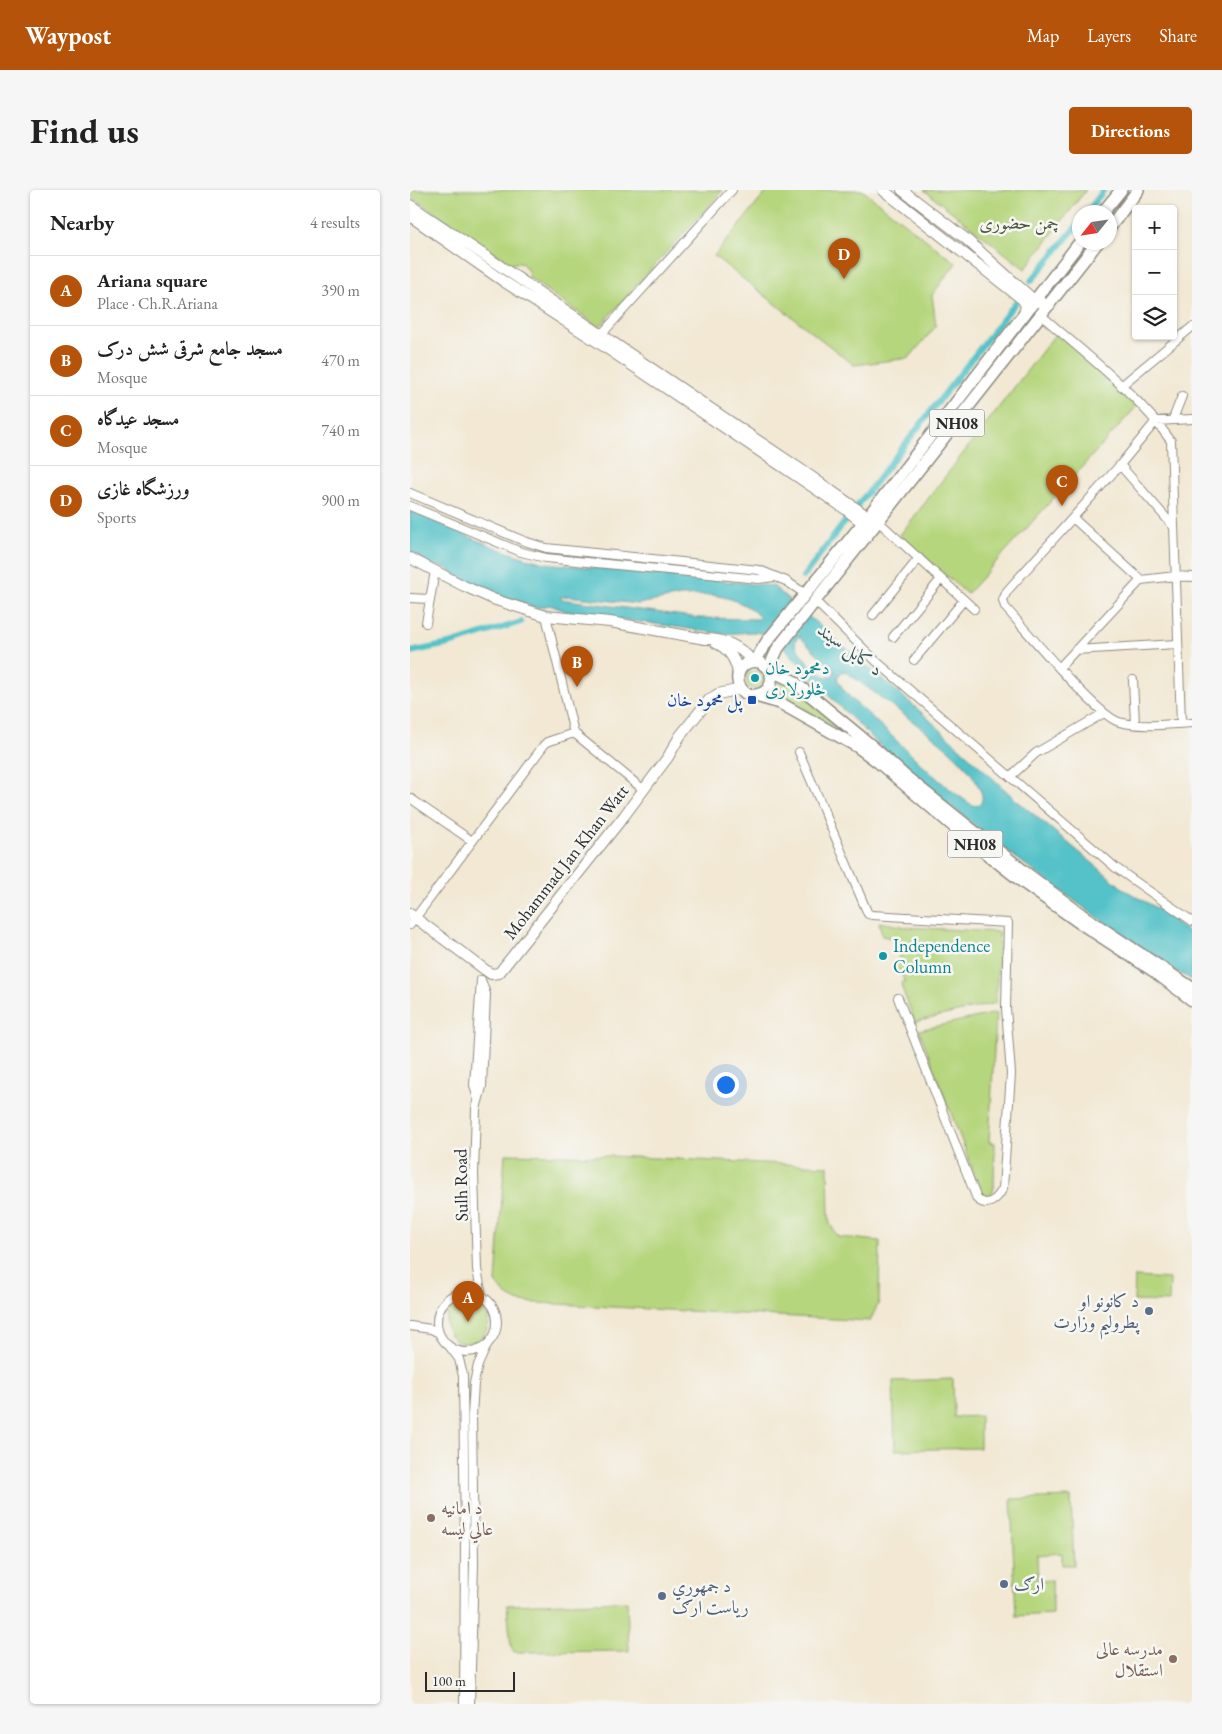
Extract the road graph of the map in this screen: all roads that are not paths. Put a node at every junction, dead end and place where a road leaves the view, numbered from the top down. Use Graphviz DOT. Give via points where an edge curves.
graph roads {
  1 [pos="732,190"];
  2 [pos="883,190"];
  3 [pos="902,190"];
  4 [pos="1121,190"];
  5 [pos="1138,190"];
  6 [pos="410,205"];
  7 [pos="1109,205"];
  8 [pos="410,216"];
  9 [pos="1117,218"];
  10 [pos="1074,250"];
  11 [pos="1092,250"];
  12 [pos="1035,301"];
  13 [pos="1050,305"];
  14 [pos="1041,315"];
  15 [pos="1024,316"];
  16 [pos="1192,327"];
  17 [pos="598,338"];
  18 [pos="994,355"];
  19 [pos="1008,358"];
  20 [pos="1121,386"];
  21 [pos="1182,396"];
  22 [pos="1173,419"];
  23 [pos="1192,419"];
  24 [pos="1156,421"];
  25 [pos="1120,465"];
  26 [pos="410,492"];
  27 [pos="410,506"];
  28 [pos="1073,518"];
  29 [pos="865,519"];
  30 [pos="879,522"];
  31 [pos="1174,526"];
  32 [pos="571,551"];
  33 [pos="410,558"];
  34 [pos="919,558"];
  35 [pos="569,561"];
  36 [pos="434,571"];
  37 [pos="776,576"];
  38 [pos="1176,576"];
  39 [pos="1192,577"];
  40 [pos="941,579"];
  41 [pos="1141,580"];
  42 [pos="804,593"];
  43 [pos="410,598"];
  44 [pos="429,599"];
  45 [pos="964,600"];
  46 [pos="815,601"];
  47 [pos="974,609"];
  48 [pos="873,614"];
  49 [pos="546,616"];
  50 [pos="426,623"];
  51 [pos="893,638"];
  52 [pos="705,639"];
  53 [pos="1178,644"];
  54 [pos="1075,650"];
  55 [pos="914,660"];
  56 [pos="754,661"];
  57 [pos="1060,668"];
  58 [pos="770,669"];
  59 [pos="738,674"];
  60 [pos="1133,680"];
  61 [pos="747,692"];
  62 [pos="1104,713"];
  63 [pos="1192,722"];
  64 [pos="1181,723"];
  65 [pos="1135,724"];
  66 [pos="574,732"];
  67 [pos="799,752"];
  68 [pos="1011,776"];
  69 [pos="644,790"];
  70 [pos="410,798"];
  71 [pos="472,841"];
  72 [pos="412,919"];
  73 [pos="1192,920"];
  74 [pos="484,969"];
  75 [pos="1192,988"];
  76 [pos="898,998"];
  77 [pos="1192,1000"];
  78 [pos="482,1296"];
  79 [pos="410,1326"];
  80 [pos="440,1333"];
  81 [pos="487,1345"];
  82 [pos="450,1347"];
  83 [pos="468,1626"];
  84 [pos="464,1704"];
  85 [pos="470,1704"];
  1 -- 17 [label="street"];
  2 -- 15 [label="main road" via="1022,299 1026,305"];
  3 -- 12 [label="main road" via="966,239"];
  4 -- 7 [label="highway"];
  5 -- 9 [label="highway"];
  6 -- 17 [label="main road"];
  8 -- 17 [label="main road" via="503,281"];
  10 -- 12 [label="highway, NH08"];
  11 -- 13 [label="highway, NH08"];
  12 -- 13 [label="main road"];
  12 -- 15 [label="highway, NH08"];
  13 -- 14 [label="highway, NH08"];
  14 -- 19 [label="highway, NH08"];
  14 -- 20 [label="street"];
  15 -- 18 [label="highway, NH08"];
  16 -- 20 [label="street"];
  17 -- 29 [label="main road" via="803,471"];
  18 -- 19 [label="highway"];
  18 -- 29 [label="highway, NH08"];
  19 -- 30 [label="highway, NH08"];
  20 -- 24 [label="street"];
  21 -- 22 [label="street"];
  22 -- 23 [label="street"];
  22 -- 24 [label="street"];
  24 -- 25 [label="street"];
  24 -- 31 [label="street" via="1171,441"];
  25 -- 28 [label="street"];
  25 -- 31 [label="street"];
  26 -- 32 [label="street" via="524,541"];
  27 -- 35 [label="street" via="521,552"];
  28 -- 41 [label="street"];
  28 -- 57 [label="street" via="1006,591 1003,600 1005,607"];
  29 -- 42 [label="highway, NH08"];
  30 -- 34 [label="street"];
  30 -- 46 [label="highway, NH08"];
  31 -- 38 [label="street"];
  32 -- 35 [label="street"];
  32 -- 37 [label="street" via="759,570"];
  33 -- 36 [label="main road"];
  34 -- 40 [label="street"];
  34 -- 48 [label="street"];
  35 -- 37 [label="street" via="759,579"];
  36 -- 44 [label="street"];
  36 -- 49 [label="main road" via="493,599"];
  37 -- 42 [label="street"];
  38 -- 39 [label="street"];
  38 -- 41 [label="street"];
  38 -- 53 [label="street"];
  40 -- 45 [label="street"];
  40 -- 51 [label="street"];
  41 -- 54 [label="street"];
  42 -- 56 [label="highway, NH08"];
  43 -- 44 [label="street"];
  44 -- 50 [label="street"];
  45 -- 47 [label="street"];
  45 -- 55 [label="street"];
  46 -- 58 [label="highway, NH08" via="778,648"];
  46 -- 68 [label="street" via="876,660"];
  49 -- 52 [label="main road" via="610,622"];
  49 -- 66 [label="street"];
  52 -- 56 [label="main road" via="728,642"];
  52 -- 59 [label="main road" via="730,653"];
  53 -- 54 [label="street"];
  53 -- 64 [label="street"];
  54 -- 57 [label="street"];
  56 -- 58 [label="highway, NH08"];
  56 -- 59 [label="highway, NH08" via="743,665"];
  57 -- 62 [label="street"];
  58 -- 61 [label="highway, NH08" via="772,682 766,691"];
  58 -- 75 [label="highway, NH08" via="793,682 1030,876 1082,915"];
  59 -- 61 [label="highway" via="737,679"];
  60 -- 65 [label="street"];
  61 -- 69 [label="main road, Mohammad Jan Khan Watt" via="712,697 680,736"];
  61 -- 77 [label="highway, NH08" via="780,703 858,747 1024,883"];
  62 -- 65 [label="street" via="1117,721"];
  62 -- 68 [label="street" via="1036,753"];
  63 -- 64 [label="street"];
  64 -- 65 [label="street"];
  66 -- 69 [label="street"];
  66 -- 71 [label="street" via="544,745"];
  67 -- 76 [label="street" via="868,914 1008,923 1006,1008 1011,1074 1003,1188 998,1198 989,1203 977,1199"];
  68 -- 73 [label="street" via="1116,868"];
  69 -- 74 [label="main road, Mohammad Jan Khan Watt" via="503,969 495,974"];
  70 -- 71 [label="street"];
  71 -- 72 [label="street"];
  72 -- 74 [label="main road"];
  74 -- 78 [label="street, Sulh Road" via="474,1086 478,1100 474,1174 477,1269"];
  78 -- 80 [label="street" via="463,1292 442,1305 438,1319"];
  78 -- 81 [label="street" via="494,1309 498,1322"];
  79 -- 80 [label="street"];
  80 -- 82 [label="street"];
  81 -- 82 [label="street" via="469,1352"];
  81 -- 83 [label="street" via="474,1383 474,1564"];
  82 -- 83 [label="street" via="459,1359 463,1376"];
  83 -- 84 [label="street"];
  83 -- 85 [label="street"];
}
